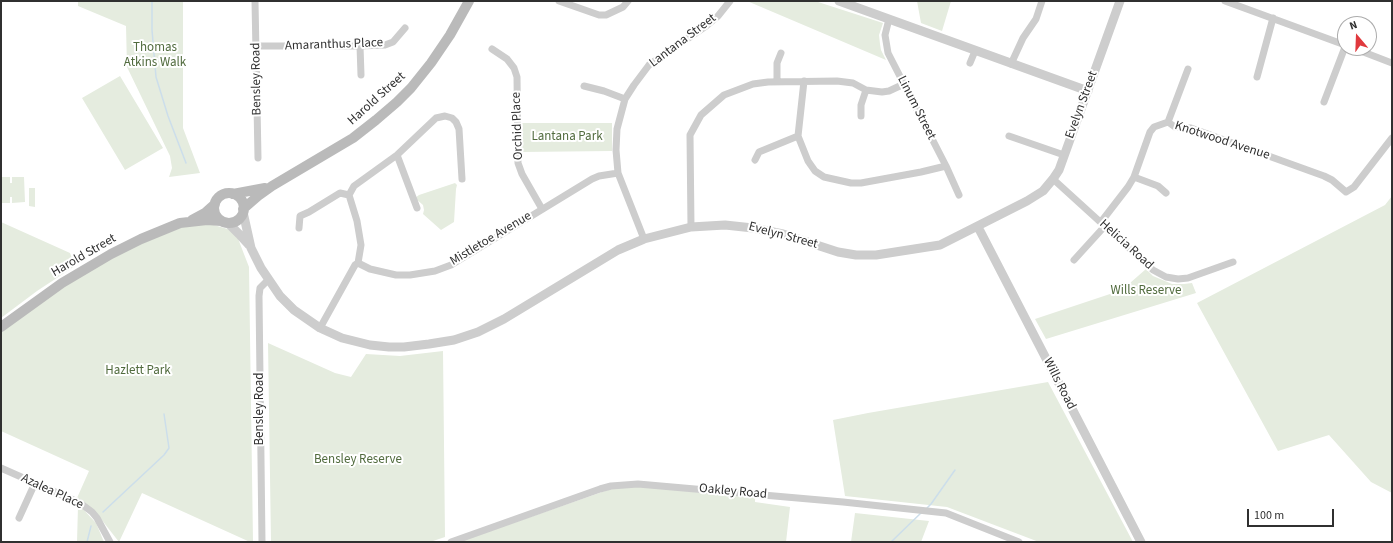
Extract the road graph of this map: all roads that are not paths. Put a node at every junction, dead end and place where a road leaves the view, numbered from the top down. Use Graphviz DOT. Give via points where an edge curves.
graph roads {
  1 [pos="255,1"];
  2 [pos="469,1"];
  3 [pos="560,1"];
  4 [pos="628,1"];
  5 [pos="730,1"];
  6 [pos="839,1"];
  7 [pos="1042,1"];
  8 [pos="1120,1"];
  9 [pos="1225,1"];
  10 [pos="1273,18"];
  11 [pos="889,19"];
  12 [pos="405,28"];
  13 [pos="1337,43"];
  14 [pos="256,46"];
  15 [pos="360,46"];
  16 [pos="492,49"];
  17 [pos="975,51"];
  18 [pos="781,53"];
  19 [pos="1341,56"];
  20 [pos="1374,56"];
  21 [pos="970,62"];
  22 [pos="1392,63"];
  23 [pos="1011,64"];
  24 [pos="1188,69"];
  25 [pos="361,75"];
  26 [pos="1257,77"];
  27 [pos="804,81"];
  28 [pos="777,82"];
  29 [pos="904,84"];
  30 [pos="584,86"];
  31 [pos="866,90"];
  32 [pos="1088,91"];
  33 [pos="625,99"];
  34 [pos="1324,102"];
  35 [pos="861,116"];
  36 [pos="1168,122"];
  37 [pos="798,136"];
  38 [pos="1009,136"];
  39 [pos="1392,138"];
  40 [pos="397,154"];
  41 [pos="1064,155"];
  42 [pos="258,158"];
  43 [pos="755,160"];
  44 [pos="946,166"];
  45 [pos="618,173"];
  46 [pos="1134,177"];
  47 [pos="462,179"];
  48 [pos="1053,179"];
  49 [pos="272,186"];
  50 [pos="1166,193"];
  51 [pos="233,194"];
  52 [pos="349,195"];
  53 [pos="959,195"];
  54 [pos="215,204"];
  55 [pos="417,208"];
  56 [pos="542,209"];
  57 [pos="243,211"];
  58 [pos="188,222"];
  59 [pos="224,222"];
  60 [pos="1103,224"];
  61 [pos="691,227"];
  62 [pos="978,227"];
  63 [pos="299,228"];
  64 [pos="644,239"];
  65 [pos="251,248"];
  66 [pos="1074,260"];
  67 [pos="1233,262"];
  68 [pos="358,263"];
  69 [pos="268,280"];
  70 [pos="1,327"];
  71 [pos="320,328"];
  72 [pos="1,468"];
  73 [pos="35,483"];
  74 [pos="18,518"];
  75 [pos="110,542"];
  76 [pos="262,542"];
  77 [pos="451,542"];
  78 [pos="1019,542"];
  79 [pos="1141,542"];
  1 -- 14 [label="street, Bensley Road"];
  2 -- 49 [label="main road, Harold Street" via="431,63 397,102 353,138"];
  3 -- 4 [label="street" via="599,15 606,15 623,7"];
  5 -- 33 [label="street, Lantana Street" via="706,26 649,65"];
  6 -- 11 [label="street"];
  7 -- 23 [label="street" via="1036,19 1023,38"];
  8 -- 32 [label="street, Evelyn Street"];
  9 -- 10 [label="street"];
  10 -- 13 [label="street"];
  10 -- 26 [label="street"];
  11 -- 17 [label="street"];
  11 -- 29 [label="street, Linum Street" via="885,36 886,47"];
  12 -- 15 [label="street, Amaranthus Place" via="393,42"];
  14 -- 15 [label="street, Amaranthus Place"];
  14 -- 42 [label="street, Bensley Road"];
  15 -- 25 [label="street"];
  16 -- 56 [label="street, Orchid Place" via="507,59 517,77 518,163"];
  17 -- 21 [label="street"];
  17 -- 23 [label="street"];
  18 -- 28 [label="street" via="777,63"];
  19 -- 34 [label="street"];
  20 -- 22 [label="street"];
  23 -- 32 [label="street"];
  24 -- 36 [label="street"];
  27 -- 28 [label="street"];
  27 -- 31 [label="street" via="837,80 853,83"];
  27 -- 37 [label="street"];
  28 -- 61 [label="street" via="753,84 724,95 697,120 690,135"];
  29 -- 31 [label="street" via="889,91"];
  29 -- 44 [label="street, Linum Street"];
  30 -- 33 [label="street"];
  31 -- 35 [label="street" via="861,105"];
  32 -- 41 [label="street, Evelyn Street"];
  33 -- 45 [label="street, Lantana Street" via="617,129"];
  36 -- 39 [label="street, Knotwood Avenue" via="1175,127 1191,128 1324,176 1346,192 1354,187"];
  36 -- 46 [label="street, Knotwood Avenue" via="1154,127 1150,132"];
  37 -- 43 [label="street" via="759,152"];
  37 -- 44 [label="street" via="815,171 824,177 851,183"];
  38 -- 41 [label="street"];
  40 -- 47 [label="street" via="436,118 452,118 460,129"];
  40 -- 52 [label="street" via="354,186"];
  40 -- 55 [label="street"];
  41 -- 48 [label="street, Evelyn Street"];
  44 -- 53 [label="street, Linum Street"];
  45 -- 56 [label="street, Mistletoe Avenue" via="592,179"];
  45 -- 64 [label="street, Lantana Street"];
  46 -- 50 [label="street" via="1158,186"];
  46 -- 60 [label="street, Knotwood Avenue"];
  48 -- 60 [label="street, Helicia Road"];
  48 -- 62 [label="street, Evelyn Street" via="1034,197"];
  49 -- 51 [label="main road, Harold Street"];
  49 -- 57 [label="main road, Harold Street"];
  51 -- 54 [label="main road" via="222,195"];
  51 -- 57 [label="main road" via="240,198"];
  52 -- 63 [label="street" via="340,193 300,216"];
  52 -- 68 [label="street" via="361,245"];
  54 -- 58 [label="main road, Harold Street"];
  54 -- 59 [label="main road" via="214,212"];
  56 -- 68 [label="street, Mistletoe Avenue" via="451,264 435,270 396,275 370,269"];
  57 -- 59 [label="main road" via="237,220"];
  57 -- 65 [label="street, Evelyn Street"];
  58 -- 59 [label="main road, Harold Street"];
  58 -- 70 [label="main road, Harold Street" via="141,239 88,267"];
  59 -- 65 [label="street, Evelyn Street"];
  60 -- 66 [label="street, Knotwood Avenue"];
  60 -- 67 [label="street, Helicia Road" via="1153,270 1166,277 1178,280 1188,278"];
  61 -- 62 [label="street, Evelyn Street" via="725,225 753,228 783,234 838,252 866,256 940,245"];
  61 -- 64 [label="street, Evelyn Street"];
  62 -- 79 [label="street, Wills Road"];
  64 -- 71 [label="street, Evelyn Street" via="610,254 487,328 454,340 417,346 389,347 350,340"];
  65 -- 69 [label="street, Evelyn Street"];
  68 -- 71 [label="street"];
  69 -- 71 [label="street, Evelyn Street" via="294,310"];
  69 -- 76 [label="street, Bensley Road" via="260,288 259,296"];
  72 -- 73 [label="street, Azalea Place"];
  73 -- 74 [label="street"];
  73 -- 75 [label="street, Azalea Place" via="80,503 92,512"];
  77 -- 78 [label="street, Oakley Road" via="600,489 622,484 638,484 946,514"];
}
